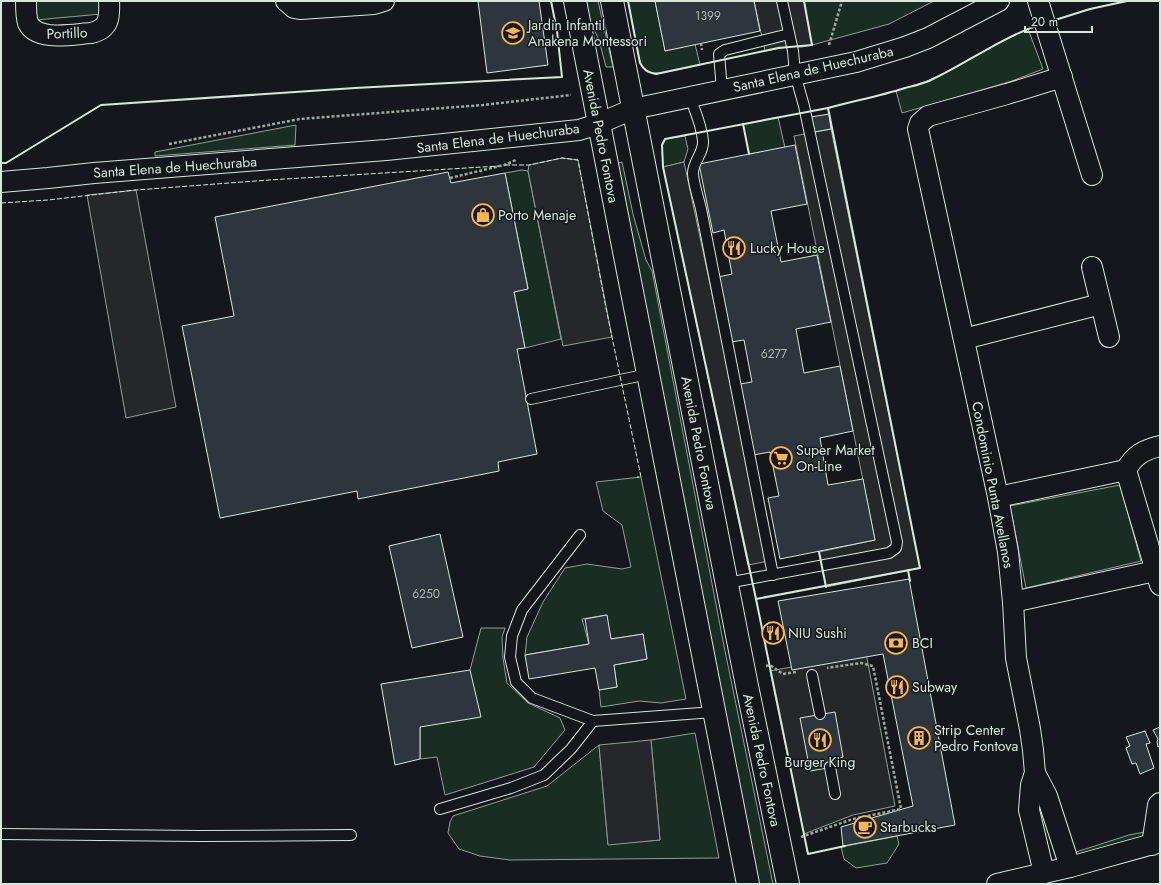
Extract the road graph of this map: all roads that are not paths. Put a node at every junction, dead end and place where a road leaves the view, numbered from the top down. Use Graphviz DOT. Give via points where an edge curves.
graph roads {
  1 [pos="26,1"];
  2 [pos="109,1"];
  3 [pos="286,1"];
  4 [pos="384,1"];
  5 [pos="575,1"];
  6 [pos="612,1"];
  7 [pos="782,1"];
  8 [pos="999,1"];
  9 [pos="1038,1"];
  10 [pos="789,34"];
  11 [pos="795,74"];
  12 [pos="1062,77"];
  13 [pos="722,90"];
  14 [pos="690,97"];
  15 [pos="633,109"];
  16 [pos="598,124"];
  17 [pos="1092,175"];
  18 [pos="1,182"];
  19 [pos="1092,267"];
  20 [pos="1101,304"];
  21 [pos="1109,337"];
  22 [pos="964,340"];
  23 [pos="648,374"];
  24 [pos="531,399"];
  25 [pos="1160,446"];
  26 [pos="1126,470"];
  27 [pos="998,497"];
  28 [pos="580,536"];
  29 [pos="773,575"];
  30 [pos="1158,578"];
  31 [pos="727,583"];
  32 [pos="1013,602"];
  33 [pos="812,675"];
  34 [pos="714,712"];
  35 [pos="820,714"];
  36 [pos="593,721"];
  37 [pos="830,768"];
  38 [pos="1035,773"];
  39 [pos="835,794"];
  40 [pos="1160,803"];
  41 [pos="440,809"];
  42 [pos="1,834"];
  43 [pos="350,835"];
  44 [pos="1156,843"];
  45 [pos="1070,867"];
  46 [pos="1044,873"];
  47 [pos="748,884"];
  48 [pos="788,884"];
  49 [pos="997,884"];
  1 -- 2 [label="street, Portillo" via="28,24 33,30 46,36 98,31 108,22"];
  3 -- 4 [label="street" via="294,8 300,9 374,4"];
  5 -- 16 [label="street, Avenida Pedro Fontova"];
  6 -- 15 [label="street, Avenida Pedro Fontova"];
  7 -- 10 [label="lane"];
  8 -- 11 [label="street, Santa Elena de Huechuraba" via="905,47 856,62"];
  9 -- 12 [label="street"];
  10 -- 11 [label="lane"];
  10 -- 13 [label="lane" via="725,50 719,54"];
  11 -- 13 [label="street, Santa Elena de Huechuraba"];
  11 -- 29 [label="lane" via="897,542 896,548 889,553"];
  12 -- 17 [label="street"];
  12 -- 22 [label="street, Condominio Punta Avellanos" via="928,116 920,123 918,136"];
  13 -- 14 [label="street, Santa Elena de Huechuraba"];
  14 -- 15 [label="street, Santa Elena de Huechuraba"];
  14 -- 29 [label="lane" via="704,143 695,161 693,173"];
  15 -- 16 [label="street, Santa Elena de Huechuraba"];
  15 -- 31 [label="street, Avenida Pedro Fontova"];
  16 -- 18 [label="street, Santa Elena de Huechuraba" via="579,130 386,150"];
  16 -- 23 [label="street, Avenida Pedro Fontova"];
  19 -- 20 [label="street"];
  20 -- 21 [label="street"];
  20 -- 22 [label="street"];
  22 -- 27 [label="street, Condominio Punta Avellanos"];
  23 -- 24 [label="lane"];
  23 -- 34 [label="street, Avenida Pedro Fontova"];
  25 -- 26 [label="street" via="1142,452"];
  26 -- 27 [label="street"];
  26 -- 30 [label="street"];
  27 -- 32 [label="street, Condominio Punta Avellanos" via="1008,552"];
  28 -- 36 [label="lane" via="522,610 512,636 510,657 516,682 532,698"];
  29 -- 31 [label="lane"];
  30 -- 32 [label="street"];
  31 -- 48 [label="street, Avenida Pedro Fontova"];
  32 -- 38 [label="street, Condominio Punta Avellanos" via="1016,658 1030,729"];
  33 -- 35 [label="lane"];
  34 -- 36 [label="lane"];
  34 -- 47 [label="street, Avenida Pedro Fontova"];
  36 -- 41 [label="lane" via="571,749 544,775 511,788"];
  37 -- 39 [label="lane"];
  38 -- 45 [label="street" via="1047,796"];
  38 -- 46 [label="street, Condominio Punta Avellanos" via="1029,797 1029,810"];
  40 -- 44 [label="street"];
  42 -- 43 [label="lane"];
  44 -- 45 [label="street"];
  45 -- 46 [label="street"];
  46 -- 49 [label="street"];
}
